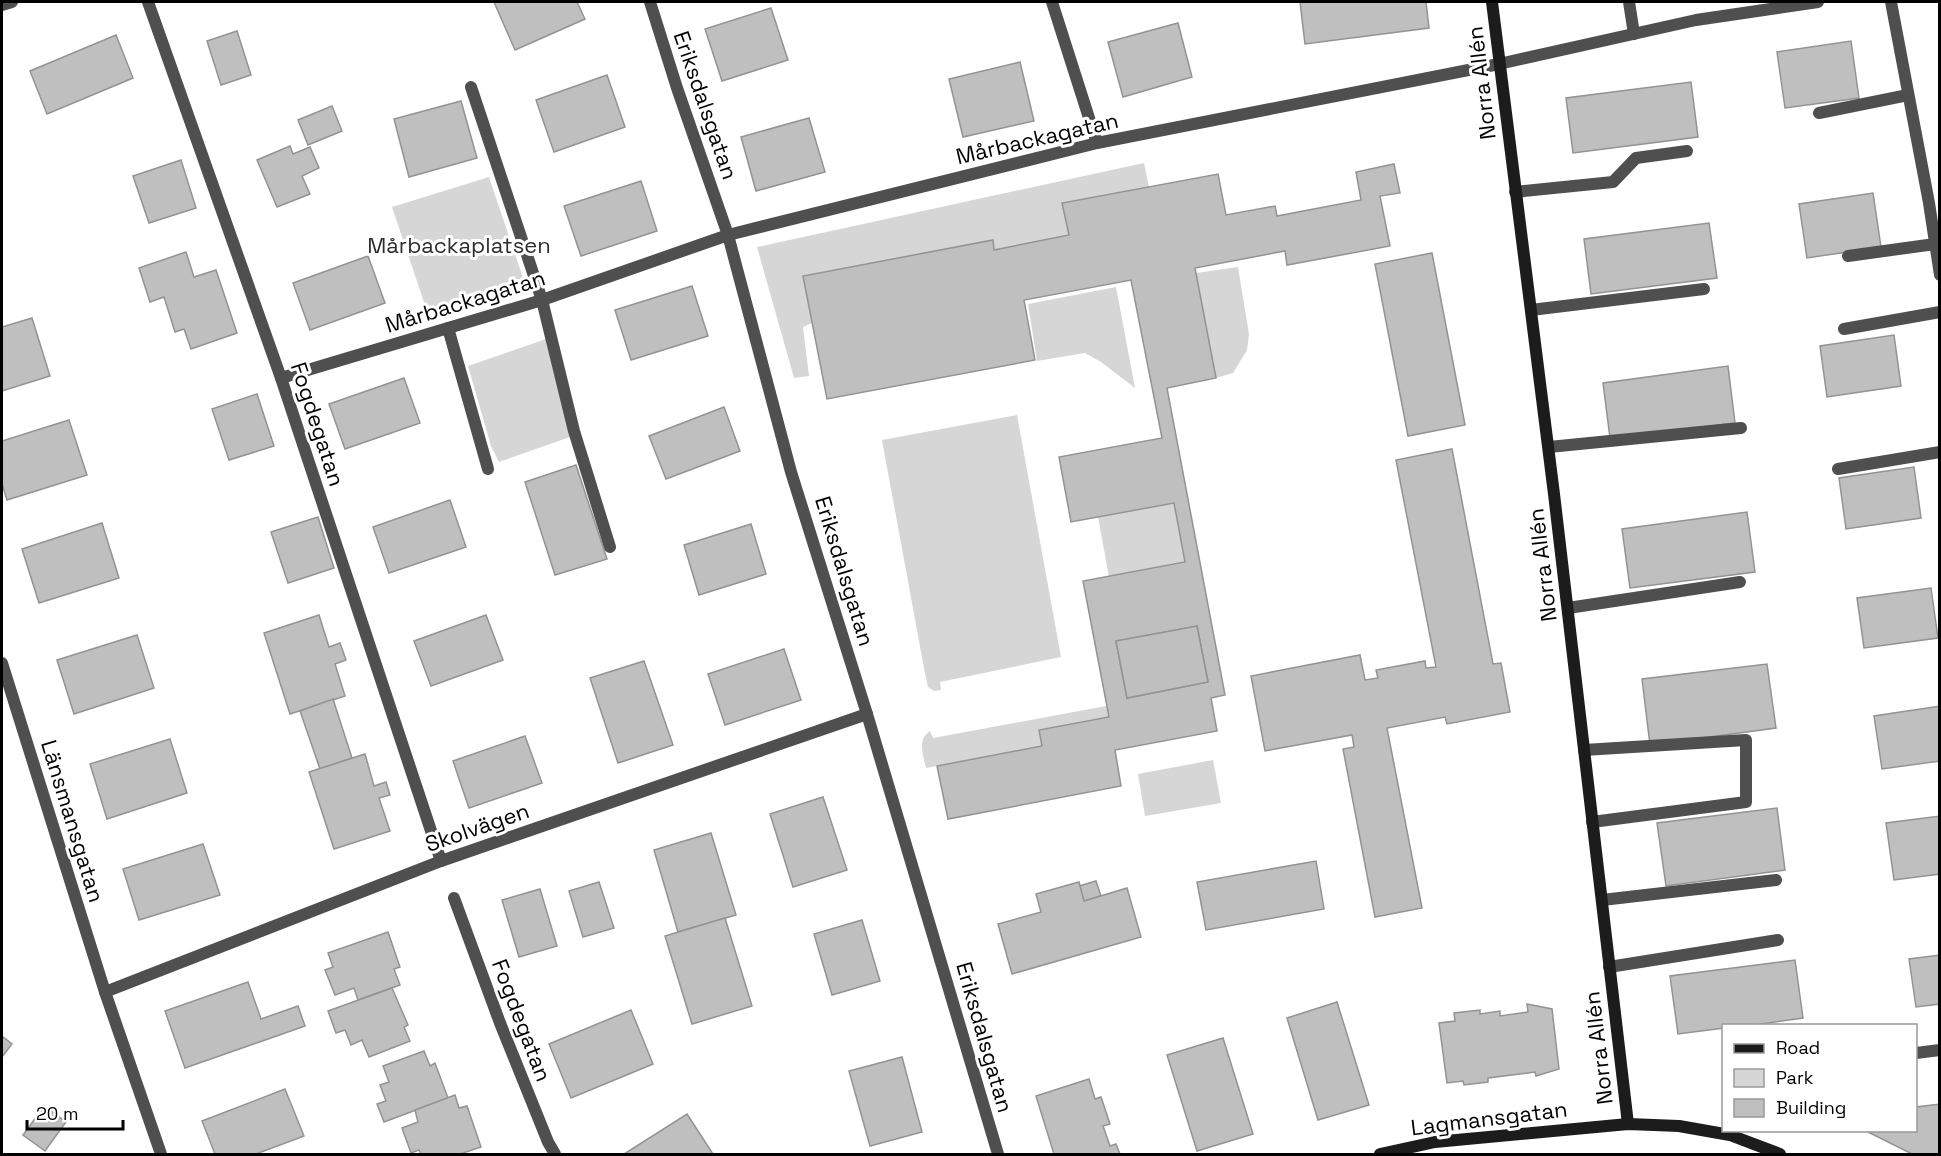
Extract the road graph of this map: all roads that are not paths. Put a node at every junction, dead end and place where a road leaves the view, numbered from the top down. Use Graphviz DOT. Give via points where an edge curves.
graph roads {
  1 [pos="12,2"];
  2 [pos="148,2"];
  3 [pos="650,2"];
  4 [pos="1052,2"];
  5 [pos="1492,2"];
  6 [pos="1629,2"];
  7 [pos="1818,2"];
  8 [pos="1891,2"];
  9 [pos="2,5"];
  10 [pos="1634,34"];
  11 [pos="1499,64"];
  12 [pos="471,87"];
  13 [pos="1908,96"];
  14 [pos="1819,113"];
  15 [pos="1097,143"];
  16 [pos="1687,151"];
  17 [pos="1515,192"];
  18 [pos="728,235"];
  19 [pos="1935,244"];
  20 [pos="1848,256"];
  21 [pos="1940,275"];
  22 [pos="1704,289"];
  23 [pos="542,300"];
  24 [pos="1531,310"];
  25 [pos="1940,312"];
  26 [pos="448,328"];
  27 [pos="1844,329"];
  28 [pos="281,378"];
  29 [pos="1741,428"];
  30 [pos="1549,447"];
  31 [pos="1940,452"];
  32 [pos="488,469"];
  33 [pos="1838,469"];
  34 [pos="610,547"];
  35 [pos="1740,582"];
  36 [pos="1568,608"];
  37 [pos="2,663"];
  38 [pos="867,714"];
  39 [pos="1584,750"];
  40 [pos="1593,822"];
  41 [pos="441,861"];
  42 [pos="1776,880"];
  43 [pos="454,898"];
  44 [pos="1602,900"];
  45 [pos="1778,940"];
  46 [pos="1609,967"];
  47 [pos="105,992"];
  48 [pos="1940,1050"];
  49 [pos="1917,1053"];
  50 [pos="1628,1124"];
  51 [pos="161,1155"];
  52 [pos="555,1155"];
  53 [pos="998,1155"];
  54 [pos="1380,1155"];
  55 [pos="1780,1155"];
  1 -- 9 [label="street"];
  2 -- 28 [label="street, Fogdegatan"];
  3 -- 18 [label="street, Eriksdalsgatan"];
  4 -- 15 [label="street"];
  5 -- 11 [label="street, Norra Allén"];
  6 -- 10 [label="street"];
  7 -- 10 [label="street, Mårbackagatan" via="1695,20"];
  8 -- 13 [label="street"];
  10 -- 11 [label="street, Mårbackagatan"];
  11 -- 15 [label="street, Mårbackagatan"];
  11 -- 17 [label="street, Norra Allén"];
  12 -- 23 [label="street"];
  13 -- 14 [label="street"];
  13 -- 19 [label="street"];
  15 -- 18 [label="street, Mårbackagatan"];
  16 -- 17 [label="street" via="1636,158 1613,182"];
  17 -- 24 [label="street, Norra Allén"];
  18 -- 23 [label="street, Mårbackagatan"];
  18 -- 38 [label="street, Eriksdalsgatan" via="791,472"];
  19 -- 20 [label="street"];
  19 -- 21 [label="street"];
  22 -- 24 [label="street"];
  23 -- 26 [label="street, Mårbackagatan"];
  23 -- 34 [label="street" via="574,431"];
  24 -- 30 [label="street, Norra Allén"];
  25 -- 27 [label="street"];
  26 -- 28 [label="street, Mårbackagatan"];
  26 -- 32 [label="street"];
  28 -- 41 [label="street, Fogdegatan"];
  29 -- 30 [label="street"];
  30 -- 36 [label="street, Norra Allén"];
  31 -- 33 [label="street"];
  35 -- 36 [label="street"];
  36 -- 39 [label="street, Norra Allén"];
  37 -- 47 [label="street, Länsmansgatan"];
  38 -- 41 [label="street, Skolvägen"];
  38 -- 53 [label="street, Eriksdalsgatan"];
  39 -- 40 [label="street, Norra Allén"];
  39 -- 40 [label="street" via="1746,740 1746,802"];
  40 -- 44 [label="street, Norra Allén"];
  41 -- 47 [label="street, Skolvägen"];
  42 -- 44 [label="street"];
  43 -- 52 [label="street, Fogdegatan"];
  44 -- 46 [label="street, Norra Allén"];
  45 -- 46 [label="street"];
  46 -- 50 [label="street, Norra Allén"];
  47 -- 51 [label="street, Länsmansgatan"];
  48 -- 49 [label="street"];
  50 -- 54 [label="street, Lagmansgatan" via="1435,1142"];
  50 -- 55 [label="street, Lagmansgatan" via="1679,1126 1730,1136"];
}
